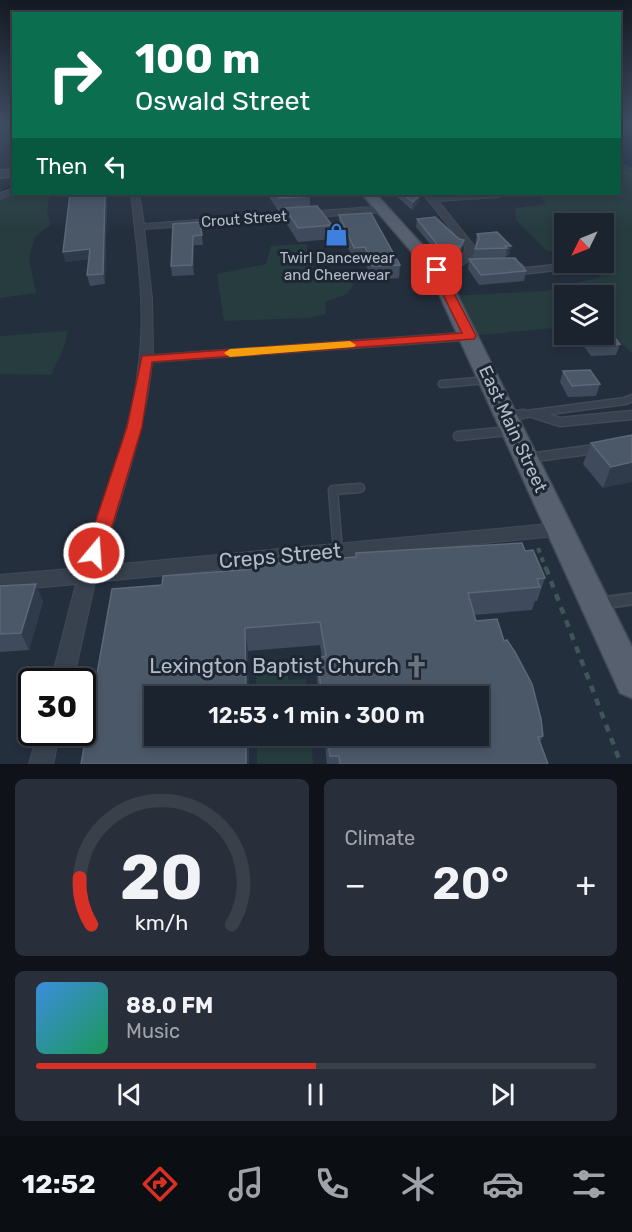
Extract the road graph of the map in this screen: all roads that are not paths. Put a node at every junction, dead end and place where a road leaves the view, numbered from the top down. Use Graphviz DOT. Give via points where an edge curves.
graph roads {
  1 [pos="135,195"];
  2 [pos="464,195"];
  3 [pos="429,196"];
  4 [pos="377,201"];
  5 [pos="139,227"];
  6 [pos="516,262"];
  7 [pos="474,265"];
  8 [pos="445,267"];
  9 [pos="554,268"];
  10 [pos="470,336"];
  11 [pos="146,359"];
  12 [pos="490,380"];
  13 [pos="442,384"];
  14 [pos="630,400"];
  15 [pos="531,413"];
  16 [pos="632,415"];
  17 [pos="511,423"];
  18 [pos="458,436"];
  19 [pos="609,447"];
  20 [pos="526,458"];
  21 [pos="360,488"];
  22 [pos="560,530"];
  23 [pos="338,550"];
  24 [pos="88,574"];
  25 [pos="0,583"];
  26 [pos="632,599"];
  27 [pos="595,604"];
  28 [pos="65,668"];
  29 [pos="632,682"];
  30 [pos="46,746"];
  31 [pos="41,764"];
  1 -- 5 [label="street"];
  2 -- 3 [label="street"];
  3 -- 8 [label="street" via="470,247 465,260"];
  4 -- 5 [label="street, Crout Street"];
  4 -- 8 [label="main road, East Main Street"];
  5 -- 11 [label="street" via="146,283"];
  6 -- 9 [label="lane" via="524,271"];
  7 -- 8 [label="lane"];
  8 -- 10 [label="main road, East Main Street"];
  10 -- 11 [label="street"];
  10 -- 12 [label="main road, East Main Street"];
  11 -- 24 [label="street" via="135,427"];
  12 -- 13 [label="lane"];
  12 -- 17 [label="main road, East Main Street"];
  14 -- 15 [label="lane"];
  15 -- 16 [label="lane" via="560,422"];
  15 -- 17 [label="lane"];
  17 -- 18 [label="lane"];
  17 -- 20 [label="main road, East Main Street"];
  19 -- 20 [label="lane"];
  20 -- 22 [label="main road, East Main Street"];
  21 -- 23 [label="lane" via="333,490"];
  22 -- 23 [label="street, Creps Street"];
  22 -- 27 [label="main road, East Main Street"];
  23 -- 24 [label="street, Creps Street"];
  24 -- 25 [label="street, Creps Street"];
  24 -- 28 [label="street"];
  26 -- 27 [label="lane"];
  27 -- 29 [label="main road, East Main Street"];
  30 -- 31 [label="street"];
}
